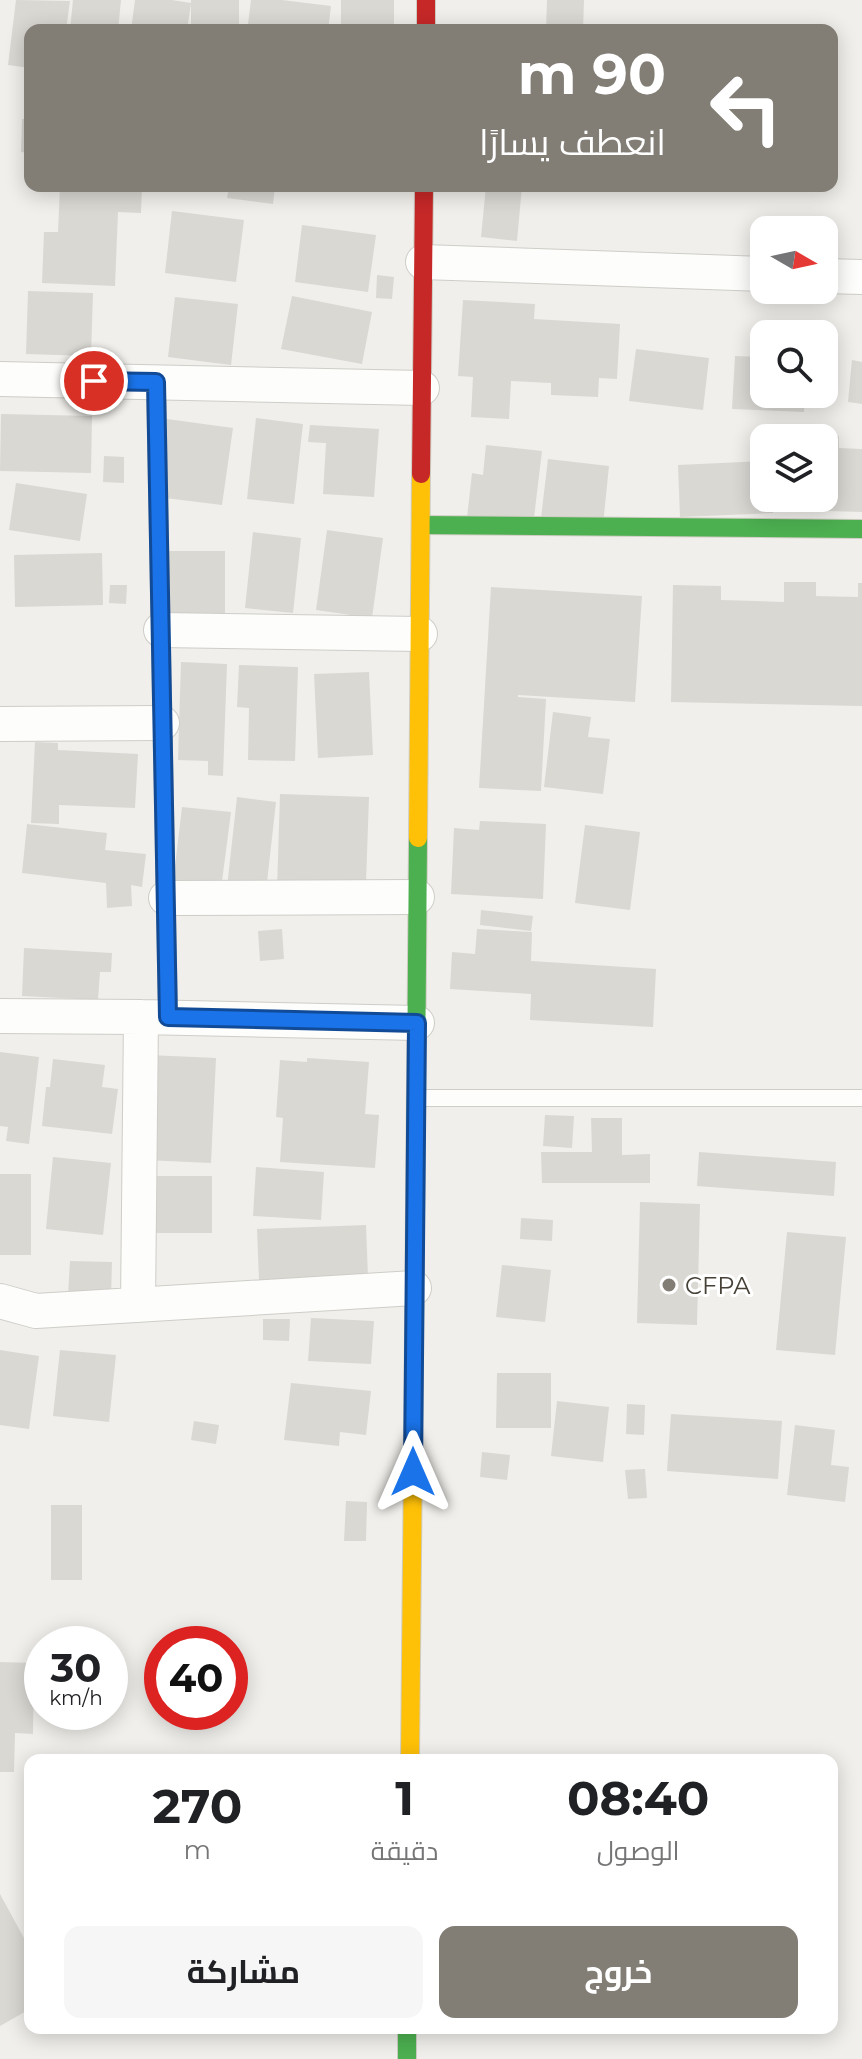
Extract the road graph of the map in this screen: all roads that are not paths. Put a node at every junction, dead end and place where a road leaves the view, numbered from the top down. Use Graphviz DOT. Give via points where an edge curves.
graph roads {
  1 [pos="426,0"];
  2 [pos="426,24"];
  3 [pos="424,192"];
  4 [pos="423,262"];
  5 [pos="750,274"];
  6 [pos="838,276"];
  7 [pos="862,277"];
  8 [pos="0,379"];
  9 [pos="156,382"];
  10 [pos="422,388"];
  11 [pos="421,525"];
  12 [pos="862,529"];
  13 [pos="161,630"];
  14 [pos="420,634"];
  15 [pos="162,723"];
  16 [pos="0,724"];
  17 [pos="417,897"];
  18 [pos="166,898"];
  19 [pos="0,1016"];
  20 [pos="154,1017"];
  21 [pos="417,1023"];
  22 [pos="416,1098"];
  23 [pos="862,1098"];
  24 [pos="414,1288"];
  25 [pos="0,1301"];
  26 [pos="138,1305"];
  27 [pos="410,1754"];
  28 [pos="407,2034"];
  29 [pos="407,2059"];
  1 -- 2 [label="street"];
  3 -- 4 [label="street"];
  4 -- 5 [label="street"];
  4 -- 10 [label="street"];
  6 -- 7 [label="street"];
  8 -- 9 [label="street"];
  9 -- 10 [label="street"];
  9 -- 13 [label="street"];
  10 -- 11 [label="street"];
  11 -- 12 [label="street"];
  11 -- 14 [label="street"];
  13 -- 14 [label="street"];
  13 -- 15 [label="street"];
  14 -- 17 [label="street"];
  15 -- 16 [label="street"];
  15 -- 18 [label="street"];
  17 -- 18 [label="street"];
  17 -- 21 [label="street"];
  18 -- 20 [label="street"];
  19 -- 20 [label="street"];
  20 -- 21 [label="street"];
  20 -- 26 [label="street"];
  21 -- 22 [label="street"];
  22 -- 23 [label="lane"];
  22 -- 24 [label="street"];
  24 -- 26 [label="street"];
  24 -- 27 [label="street"];
  25 -- 26 [label="street" via="36,1311"];
  28 -- 29 [label="street"];
}
